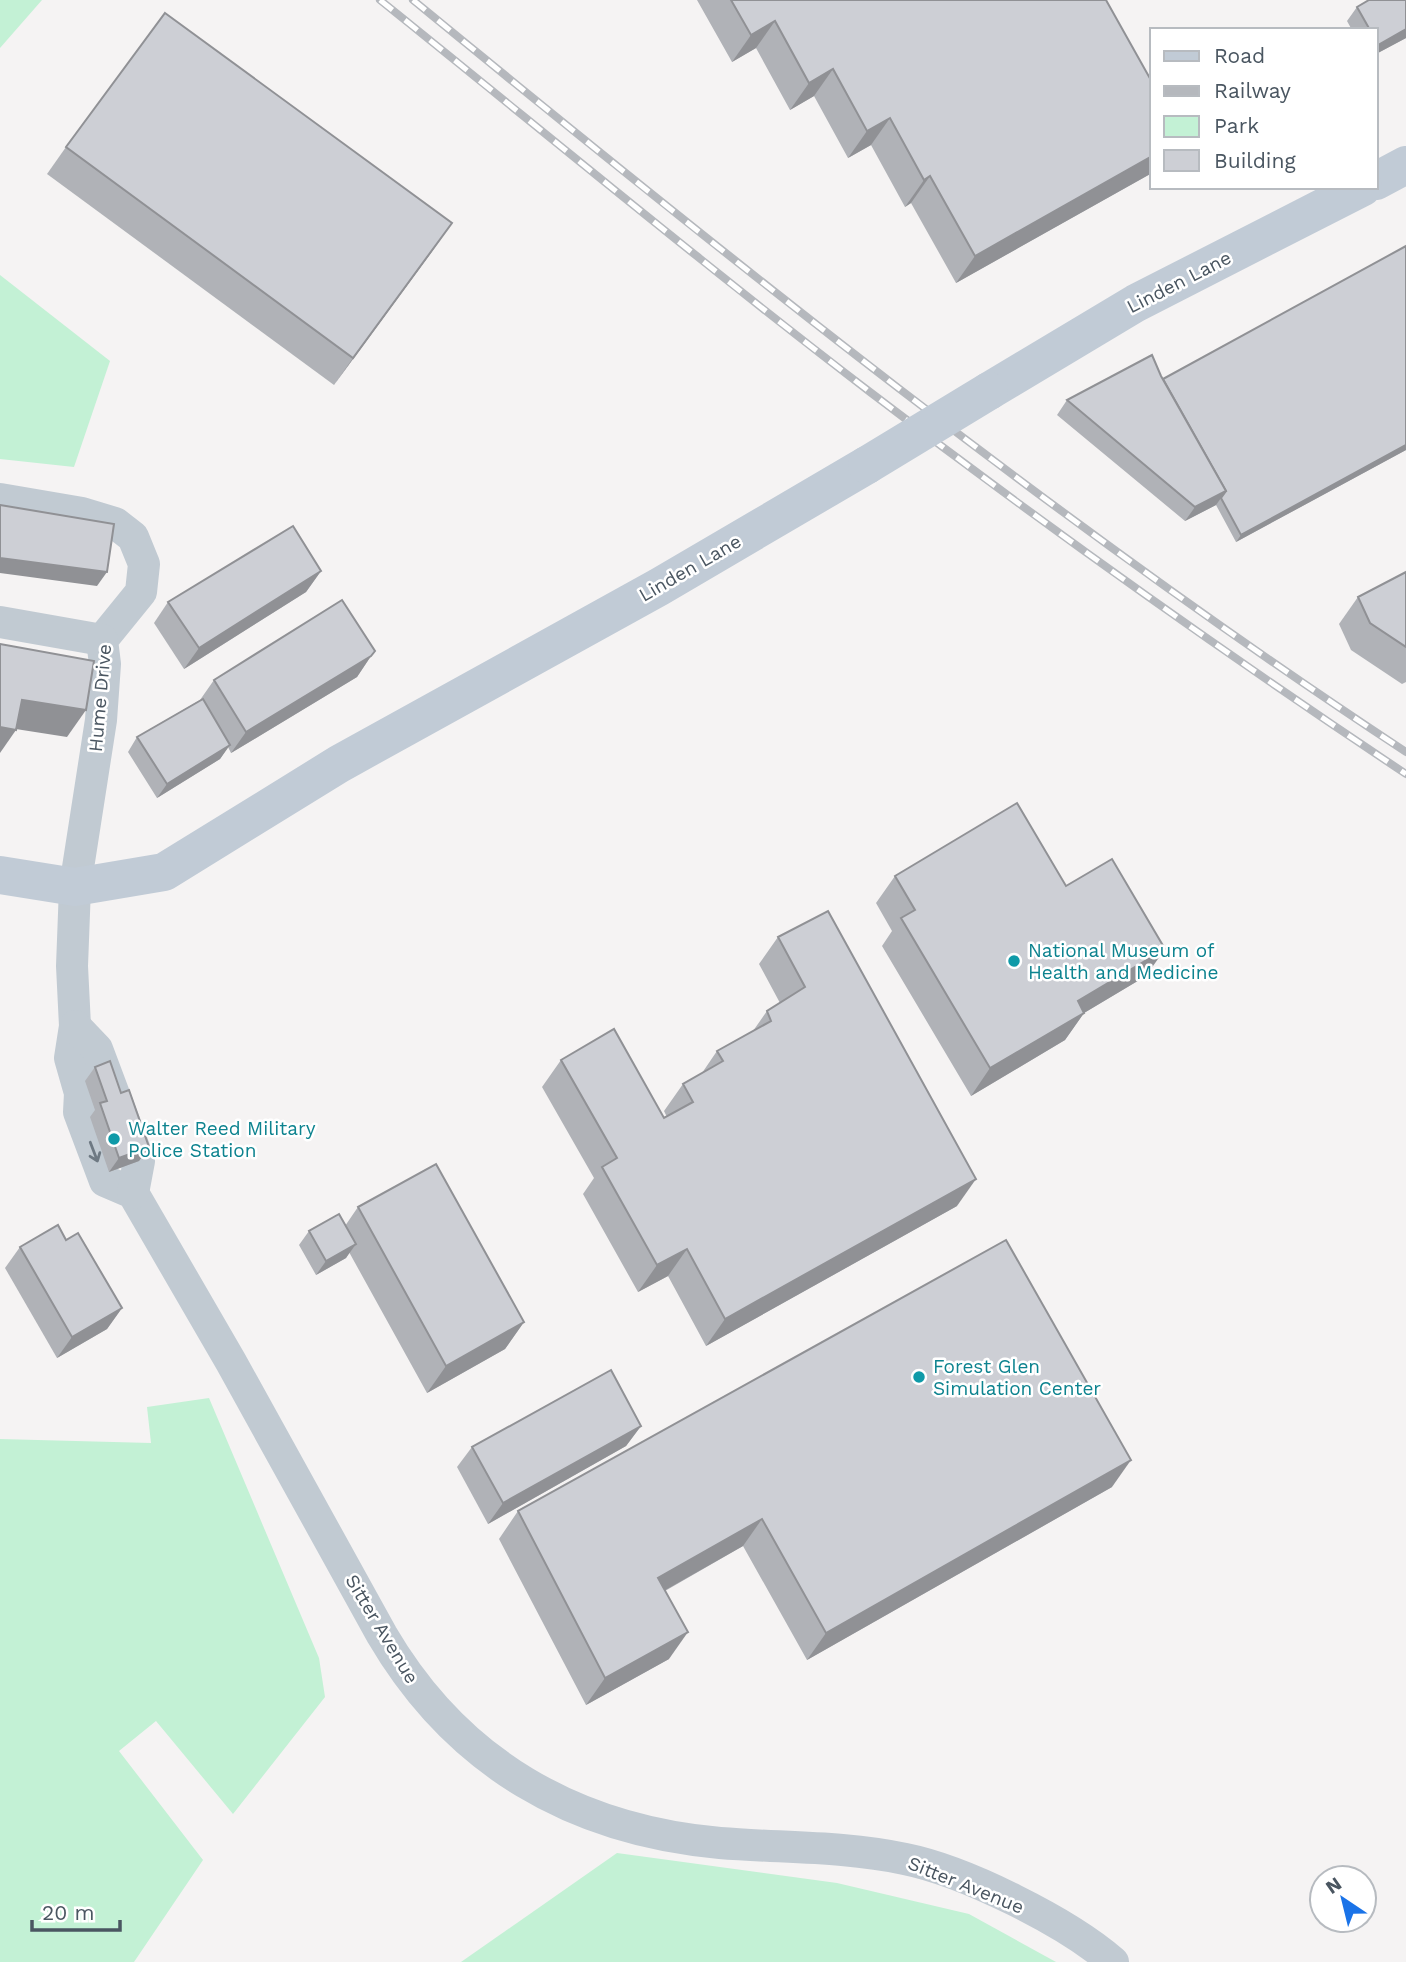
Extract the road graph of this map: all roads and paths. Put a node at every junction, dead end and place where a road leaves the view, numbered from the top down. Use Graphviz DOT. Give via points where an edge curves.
graph roads {
  1 [pos="1406,165"];
  2 [pos="1378,180"];
  3 [pos="1359,189"];
  4 [pos="0,499"];
  5 [pos="0,622"];
  6 [pos="102,640"];
  7 [pos="0,876"];
  8 [pos="75,887"];
  9 [pos="1113,1962"];
  1 -- 2 [label="street"];
  3 -- 8 [label="street, Linden Lane, bridge" via="1136,303 647,593 339,764 164,872"];
  4 -- 6 [label="street, Hume Drive" via="82,513 115,523 133,537 144,564 141,592"];
  5 -- 6 [label="street"];
  6 -- 8 [label="street, Hume Drive" via="101,720"];
  7 -- 8 [label="street, Linden Lane"];
  8 -- 9 [label="street, Sitter Avenue" via="75,1026 70,1058 80,1093 79,1112 105,1181 133,1193 401,1668 431,1707 488,1758 569,1806 666,1836 908,1859 990,1890 1080,1936"];
}
